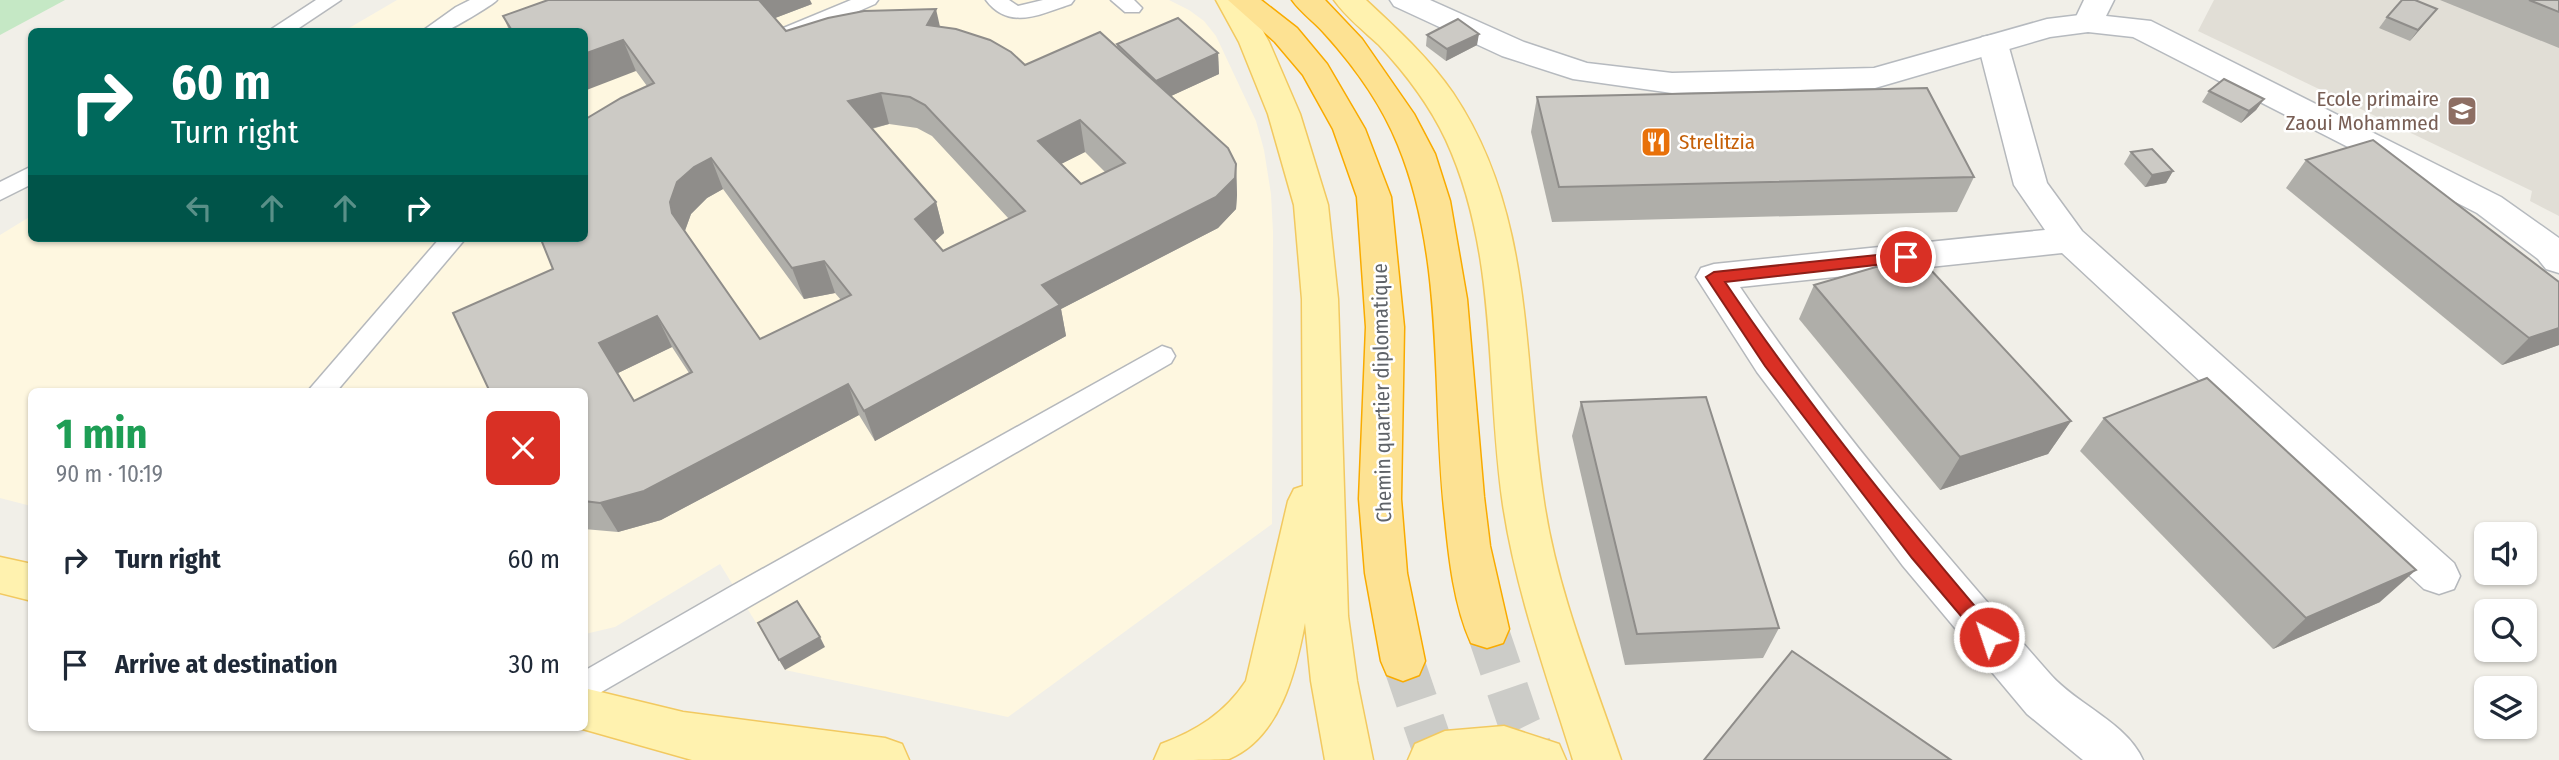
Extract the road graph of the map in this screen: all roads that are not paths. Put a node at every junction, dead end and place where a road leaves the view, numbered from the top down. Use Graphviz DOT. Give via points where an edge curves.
graph roads {
  1 [pos="331,0"];
  2 [pos="487,0"];
  3 [pos="868,0"];
  4 [pos="996,0"];
  5 [pos="1064,0"];
  6 [pos="1231,0"];
  7 [pos="1243,0"];
  8 [pos="1307,0"];
  9 [pos="1349,0"];
  10 [pos="1405,0"];
  11 [pos="2094,12"];
  12 [pos="284,28"];
  13 [pos="437,28"];
  14 [pos="776,38"];
  15 [pos="1993,44"];
  16 [pos="28,176"];
  17 [pos="0,192"];
  18 [pos="2070,240"];
  19 [pos="455,242"];
  20 [pos="2559,260"];
  21 [pos="1162,356"];
  22 [pos="324,388"];
  23 [pos="1323,438"];
  24 [pos="0,575"];
  25 [pos="2439,576"];
  26 [pos="28,582"];
  27 [pos="1488,629"];
  28 [pos="1403,661"];
  29 [pos="1566,661"];
  30 [pos="588,686"];
  31 [pos="588,710"];
  32 [pos="683,734"];
  33 [pos="745,760"];
  34 [pos="885,760"];
  35 [pos="1178,760"];
  36 [pos="1349,760"];
  37 [pos="1432,760"];
  38 [pos="1542,760"];
  39 [pos="1597,760"];
  40 [pos="1620,760"];
  41 [pos="2119,760"];
  1 -- 12 [label="lane"];
  2 -- 13 [label="lane"];
  3 -- 14 [label="lane"];
  4 -- 5 [label="lane" via="1014,13"];
  6 -- 23 [label="main road" via="1284,114 1311,205 1320,299"];
  7 -- 28 [label="highway, Chemin quartier diplomatique" via="1286,35 1315,71 1349,129 1374,197 1385,327 1380,499 1386,573"];
  8 -- 27 [label="highway" via="1364,63 1396,109 1418,153 1439,235 1469,547"];
  9 -- 29 [label="main road" via="1389,38 1449,113 1493,220 1524,503"];
  10 -- 15 [label="street" via="1513,50 1584,72 1672,83 1875,78"];
  11 -- 15 [label="street"];
  11 -- 20 [label="street" via="2140,28 2224,69 2488,205"];
  15 -- 18 [label="street" via="2031,185"];
  16 -- 17 [label="lane"];
  18 -- 25 [label="street"];
  18 -- 41 [label="street" via="1714,277 1770,362 1918,553 2043,699"];
  19 -- 22 [label="lane"];
  21 -- 30 [label="lane"];
  23 -- 35 [label="main road" via="1279,642 1257,703 1236,728 1210,747"];
  23 -- 36 [label="main road" via="1326,616"];
  24 -- 26 [label="main road"];
  29 -- 39 [label="main road"];
  29 -- 40 [label="main road"];
  31 -- 32 [label="main road"];
  32 -- 33 [label="main road"];
  32 -- 34 [label="main road"];
  37 -- 38 [label="main road" via="1445,753 1504,748"];
}
